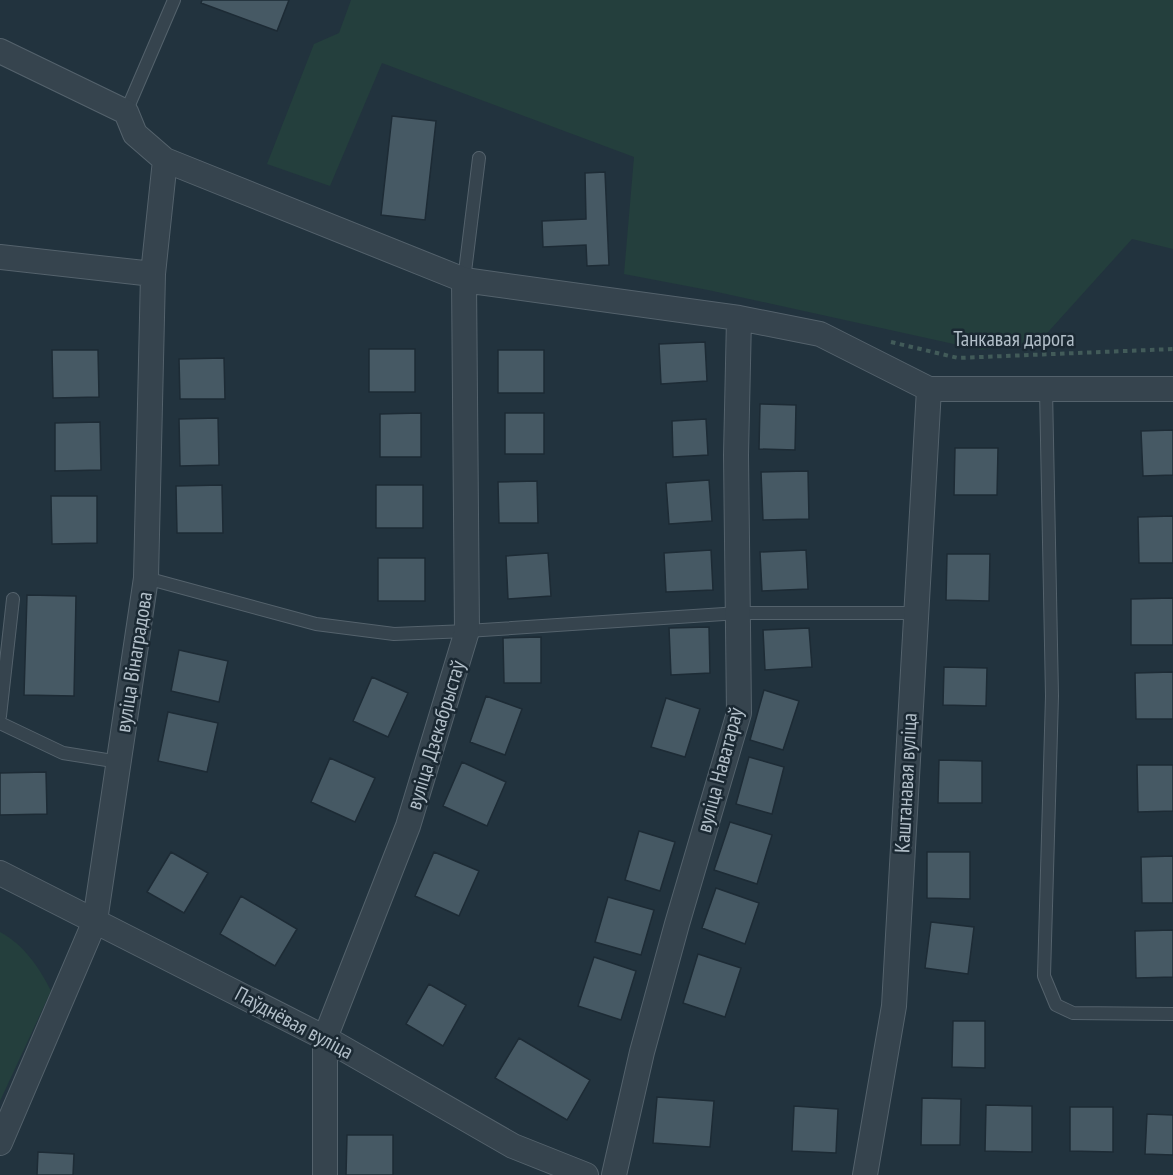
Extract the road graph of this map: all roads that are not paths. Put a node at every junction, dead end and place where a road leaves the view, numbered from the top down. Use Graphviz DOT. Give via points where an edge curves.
graph roads {
  1 [pos="174,0"];
  2 [pos="0,51"];
  3 [pos="126,112"];
  4 [pos="479,158"];
  5 [pos="165,160"];
  6 [pos="0,257"];
  7 [pos="153,274"];
  8 [pos="464,280"];
  9 [pos="739,318"];
  10 [pos="929,389"];
  11 [pos="1046,389"];
  12 [pos="1173,389"];
  13 [pos="146,578"];
  14 [pos="13,599"];
  15 [pos="739,613"];
  16 [pos="916,613"];
  17 [pos="467,631"];
  18 [pos="0,717"];
  19 [pos="0,723"];
  20 [pos="119,762"];
  21 [pos="0,873"];
  22 [pos="95,921"];
  23 [pos="1173,1014"];
  24 [pos="325,1038"];
  25 [pos="0,1143"];
  26 [pos="325,1175"];
  27 [pos="586,1175"];
  28 [pos="614,1175"];
  29 [pos="865,1175"];
  1 -- 3 [label="lane"];
  2 -- 3 [label="street"];
  3 -- 5 [label="street" via="135,134"];
  4 -- 8 [label="lane"];
  5 -- 7 [label="street, вуліца Вінаградова"];
  5 -- 8 [label="street"];
  6 -- 7 [label="street"];
  7 -- 13 [label="street, вуліца Вінаградова"];
  8 -- 9 [label="street"];
  8 -- 17 [label="street, вуліца Дзекабрыстаў"];
  9 -- 10 [label="street" via="820,334"];
  9 -- 15 [label="street, вуліца Наватараў"];
  10 -- 11 [label="street"];
  10 -- 16 [label="street, Каштанавая вуліца"];
  11 -- 12 [label="street"];
  11 -- 23 [label="lane" via="1052,696 1044,976 1056,1005 1073,1013"];
  13 -- 17 [label="lane" via="316,624 394,634"];
  13 -- 20 [label="street, вуліца Вінаградова"];
  14 -- 18 [label="lane"];
  15 -- 16 [label="lane"];
  15 -- 17 [label="lane"];
  15 -- 28 [label="street, вуліца Наватараў" via="739,714 642,1052"];
  16 -- 29 [label="street, Каштанавая вуліца" via="894,1006"];
  17 -- 24 [label="street, вуліца Дзекабрыстаў" via="408,826"];
  19 -- 20 [label="lane" via="63,753"];
  20 -- 22 [label="street, вуліца Вінаградова"];
  21 -- 22 [label="street, Паўднёвая вуліца"];
  22 -- 24 [label="street, Паўднёвая вуліца"];
  22 -- 25 [label="street, вуліца Вінаградова"];
  24 -- 26 [label="street, вуліца Дзекабрыстаў"];
  24 -- 27 [label="street, Паўднёвая вуліца" via="513,1146"];
}
